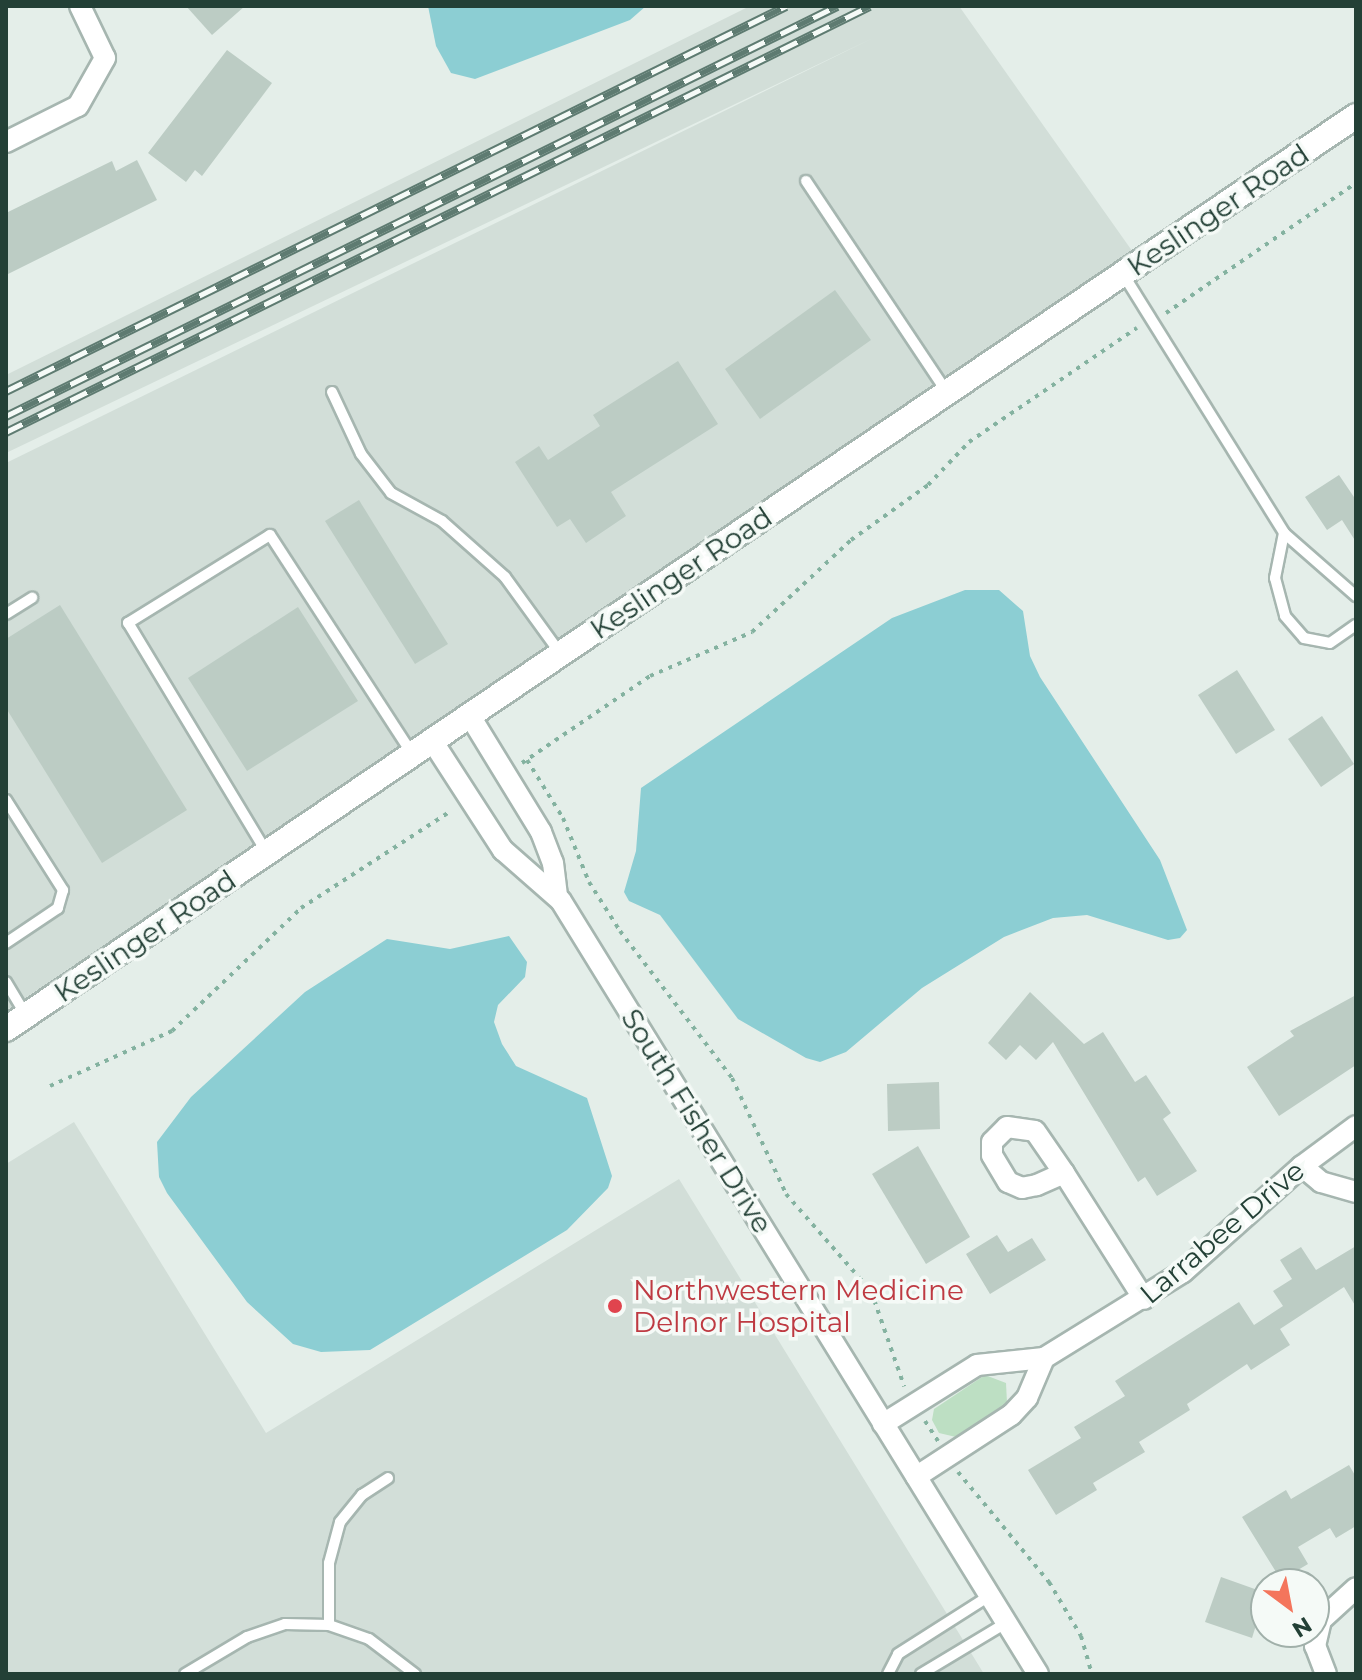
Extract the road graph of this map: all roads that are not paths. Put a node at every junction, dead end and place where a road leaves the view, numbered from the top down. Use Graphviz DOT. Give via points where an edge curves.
graph roads {
  1 [pos="80,6"];
  2 [pos="1356,116"];
  3 [pos="6,142"];
  4 [pos="806,181"];
  5 [pos="1123,274"];
  6 [pos="332,392"];
  7 [pos="947,393"];
  8 [pos="1284,533"];
  9 [pos="1356,596"];
  10 [pos="32,598"];
  11 [pos="6,614"];
  12 [pos="1356,625"];
  13 [pos="561,655"];
  14 [pos="470,716"];
  15 [pos="423,749"];
  16 [pos="6,800"];
  17 [pos="267,854"];
  18 [pos="559,898"];
  19 [pos="6,943"];
  20 [pos="6,982"];
  21 [pos="16,1023"];
  22 [pos="1356,1126"];
  23 [pos="1302,1166"];
  24 [pos="1064,1173"];
  25 [pos="1356,1192"];
  26 [pos="1144,1299"];
  27 [pos="1044,1358"];
  28 [pos="883,1424"];
  29 [pos="916,1477"];
  30 [pos="388,1478"];
  31 [pos="1356,1588"];
  32 [pos="989,1596"];
  33 [pos="1006,1623"];
  34 [pos="329,1625"];
  35 [pos="185,1674"];
  36 [pos="415,1674"];
  37 [pos="888,1674"];
  38 [pos="921,1674"];
  39 [pos="1038,1674"];
  40 [pos="1326,1674"];
  1 -- 3 [label="street" via="105,58 78,106"];
  2 -- 5 [label="main road, Keslinger Road"];
  4 -- 7 [label="lane"];
  5 -- 7 [label="main road, Keslinger Road"];
  5 -- 8 [label="lane"];
  6 -- 13 [label="lane" via="361,454 391,493 442,521 505,577"];
  7 -- 13 [label="main road, Keslinger Road"];
  8 -- 9 [label="lane"];
  8 -- 12 [label="lane" via="1275,578 1285,616 1304,638 1316,642 1330,643"];
  10 -- 11 [label="lane"];
  13 -- 14 [label="main road, Keslinger Road"];
  14 -- 15 [label="main road, Keslinger Road"];
  14 -- 18 [label="street, South Fisher Drive" via="541,832"];
  15 -- 17 [label="main road, Keslinger Road"];
  15 -- 17 [label="lane" via="270,535 128,623"];
  15 -- 18 [label="street, South Fisher Drive" via="470,796 503,850"];
  16 -- 19 [label="lane" via="63,890 58,908"];
  17 -- 21 [label="main road, Keslinger Road"];
  18 -- 28 [label="street, South Fisher Drive"];
  20 -- 21 [label="lane"];
  22 -- 23 [label="street, Larrabee Drive"];
  23 -- 25 [label="street" via="1321,1182"];
  23 -- 26 [label="street, Larrabee Drive" via="1183,1272"];
  24 -- 26 [label="street"];
  26 -- 27 [label="street, Larrabee Drive"];
  27 -- 28 [label="street, Larrabee Drive" via="977,1365"];
  27 -- 29 [label="street" via="1027,1398 1011,1415"];
  28 -- 29 [label="street, South Fisher Drive"];
  29 -- 32 [label="street, South Fisher Drive"];
  30 -- 34 [label="lane" via="362,1495 340,1522 329,1563"];
  31 -- 40 [label="street" via="1338,1599 1321,1620 1315,1646"];
  32 -- 33 [label="street, South Fisher Drive"];
  32 -- 37 [label="lane" via="898,1654"];
  33 -- 38 [label="lane"];
  33 -- 39 [label="street, South Fisher Drive"];
  34 -- 35 [label="lane" via="285,1624 247,1637"];
  34 -- 36 [label="lane" via="369,1639"];
}
